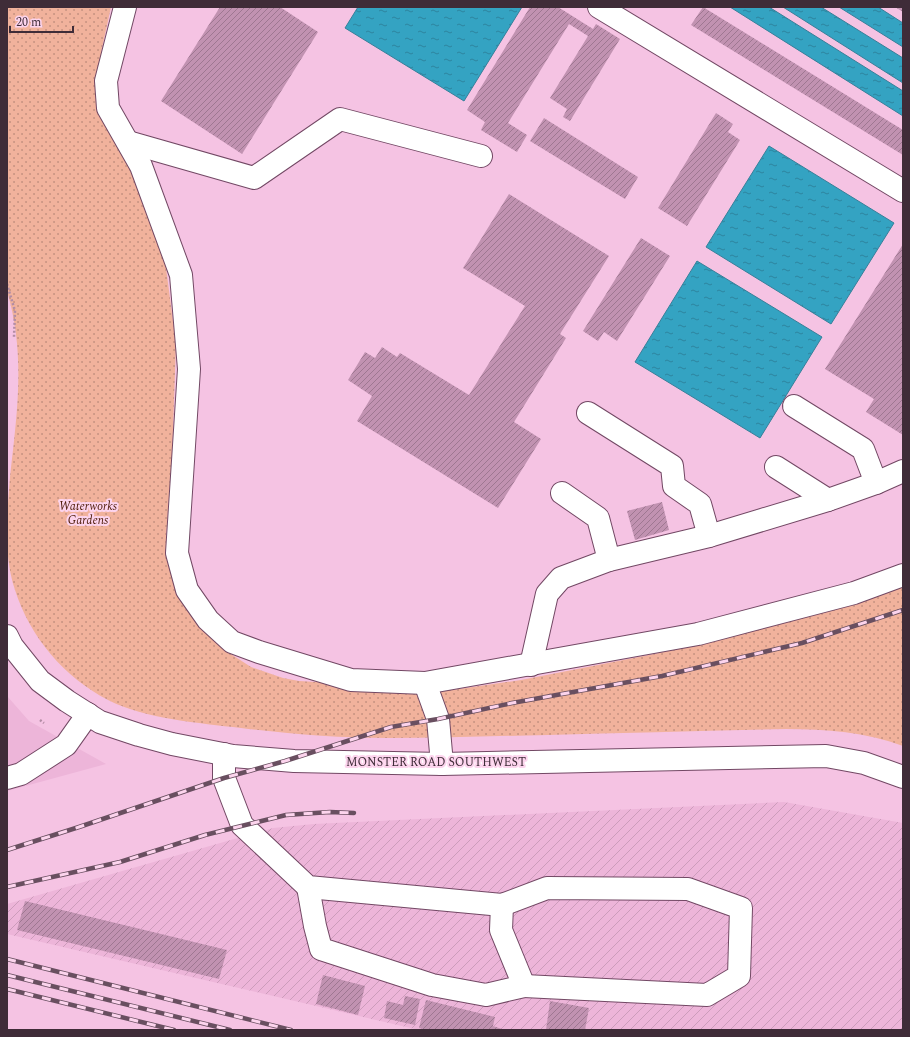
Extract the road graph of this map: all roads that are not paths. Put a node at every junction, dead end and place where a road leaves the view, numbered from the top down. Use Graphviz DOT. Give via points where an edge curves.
graph roads {
  1 [pos="125,7"];
  2 [pos="601,8"];
  3 [pos="128,142"];
  4 [pos="481,156"];
  5 [pos="903,191"];
  6 [pos="794,406"];
  7 [pos="588,413"];
  8 [pos="776,467"];
  9 [pos="903,471"];
  10 [pos="876,483"];
  11 [pos="562,494"];
  12 [pos="828,500"];
  13 [pos="709,536"];
  14 [pos="609,560"];
  15 [pos="903,574"];
  16 [pos="7,636"];
  17 [pos="531,665"];
  18 [pos="425,683"];
  19 [pos="88,714"];
  20 [pos="224,754"];
  21 [pos="442,764"];
  22 [pos="903,777"];
  23 [pos="7,778"];
  24 [pos="308,887"];
  25 [pos="502,905"];
  26 [pos="524,986"];
  1 -- 3 [label="street" via="106,81 108,108"];
  2 -- 5 [label="street"];
  3 -- 4 [label="street" via="254,178 340,119"];
  3 -- 18 [label="street" via="141,166 181,275 189,369 177,553 187,590 208,620 232,642 351,680"];
  6 -- 10 [label="street" via="863,449"];
  7 -- 13 [label="street" via="672,466 674,486 700,504"];
  8 -- 12 [label="street"];
  9 -- 10 [label="street"];
  10 -- 12 [label="street"];
  11 -- 14 [label="street" via="598,518"];
  12 -- 13 [label="street"];
  13 -- 14 [label="street"];
  14 -- 17 [label="street" via="561,578 547,594"];
  15 -- 17 [label="street" via="854,593 698,634"];
  16 -- 19 [label="street, MONSTER ROAD SOUTHWEST" via="40,681"];
  17 -- 18 [label="street"];
  18 -- 21 [label="street" via="438,719"];
  19 -- 20 [label="street, MONSTER ROAD SOUTHWEST" via="100,722 139,735"];
  19 -- 23 [label="street" via="66,745 21,774"];
  20 -- 21 [label="street, MONSTER ROAD SOUTHWEST" via="294,761"];
  20 -- 24 [label="street" via="224,778 242,825"];
  21 -- 22 [label="street, MONSTER ROAD SOUTHWEST" via="826,756 864,763"];
  24 -- 25 [label="street"];
  24 -- 26 [label="street" via="321,949 432,985 486,995"];
  25 -- 26 [label="street" via="501,930"];
  25 -- 26 [label="street" via="547,888 680,888 742,908 739,976 707,995"];
}
